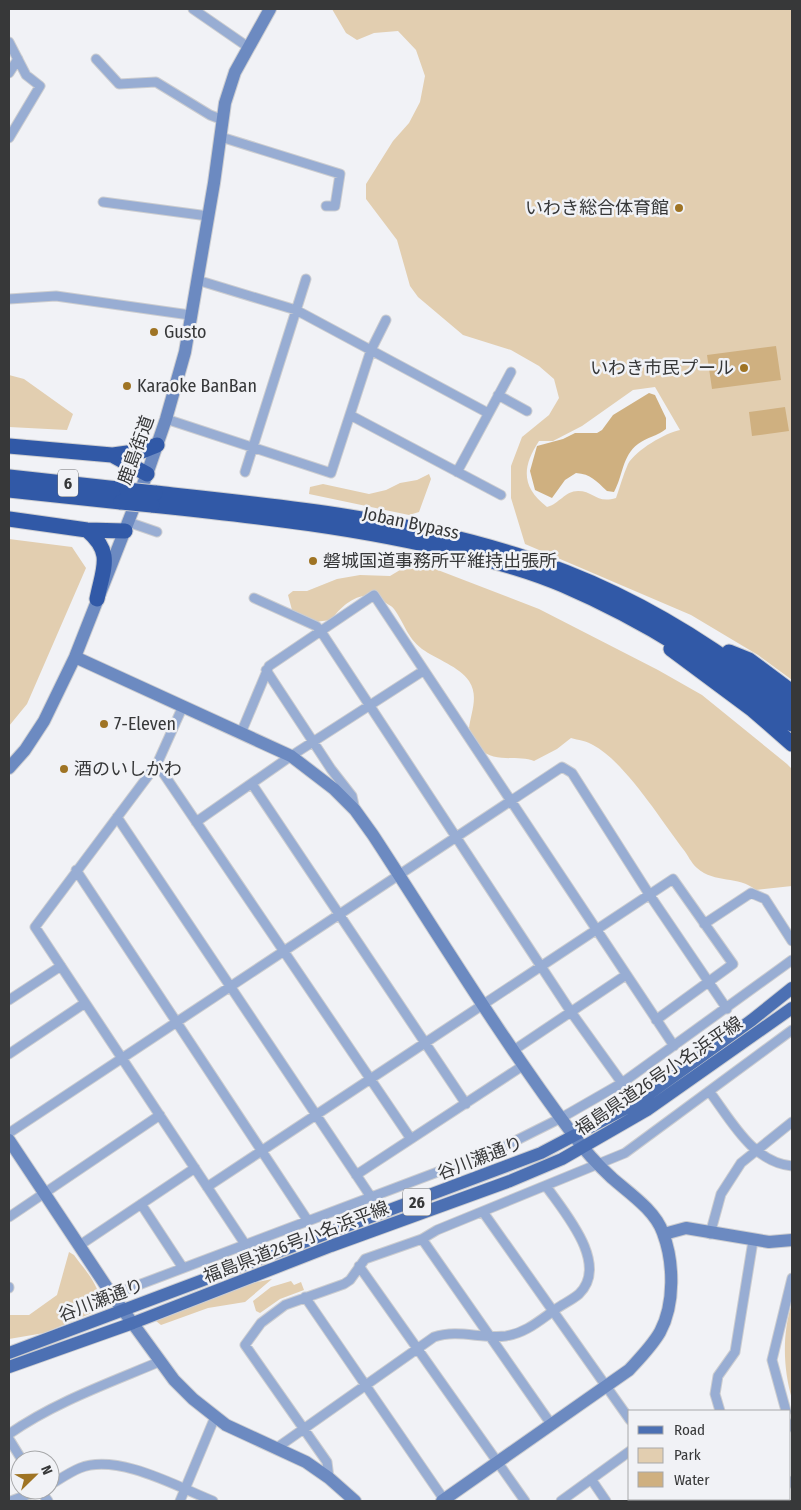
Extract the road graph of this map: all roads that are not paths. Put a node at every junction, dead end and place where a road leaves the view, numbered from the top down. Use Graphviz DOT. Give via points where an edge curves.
graph roads {
  1 [pos="193,9"];
  2 [pos="270,9"];
  3 [pos="9,42"];
  4 [pos="248,48"];
  5 [pos="18,59"];
  6 [pos="96,59"];
  7 [pos="9,73"];
  8 [pos="223,120"];
  9 [pos="221,136"];
  10 [pos="9,138"];
  11 [pos="103,202"];
  12 [pos="326,206"];
  13 [pos="208,216"];
  14 [pos="306,279"];
  15 [pos="197,280"];
  16 [pos="9,299"];
  17 [pos="296,310"];
  18 [pos="190,314"];
  19 [pos="386,320"];
  20 [pos="371,350"];
  21 [pos="511,372"];
  22 [pos="498,395"];
  23 [pos="527,411"];
  24 [pos="488,413"];
  25 [pos="350,415"];
  26 [pos="166,419"];
  27 [pos="157,445"];
  28 [pos="9,446"];
  29 [pos="254,448"];
  30 [pos="112,455"];
  31 [pos="245,472"];
  32 [pos="457,472"];
  33 [pos="147,474"];
  34 [pos="9,477"];
  35 [pos="9,490"];
  36 [pos="501,495"];
  37 [pos="124,496"];
  38 [pos="154,499"];
  39 [pos="9,519"];
  40 [pos="126,526"];
  41 [pos="87,530"];
  42 [pos="157,532"];
  43 [pos="254,598"];
  44 [pos="97,599"];
  45 [pos="621,612"];
  46 [pos="320,630"];
  47 [pos="688,634"];
  48 [pos="75,658"];
  49 [pos="266,670"];
  50 [pos="423,671"];
  51 [pos="792,692"];
  52 [pos="183,706"];
  53 [pos="368,706"];
  54 [pos="792,708"];
  55 [pos="792,724"];
  56 [pos="241,733"];
  57 [pos="314,742"];
  58 [pos="792,744"];
  59 [pos="291,756"];
  60 [pos="156,764"];
  61 [pos="9,768"];
  62 [pos="252,784"];
  63 [pos="511,799"];
  64 [pos="355,810"];
  65 [pos="117,816"];
  66 [pos="196,822"];
  67 [pos="457,836"];
  68 [pos="76,870"];
  69 [pos="400,876"];
  70 [pos="649,894"];
  71 [pos="339,916"];
  72 [pos="704,924"];
  73 [pos="596,930"];
  74 [pos="792,941"];
  75 [pos="283,952"];
  76 [pos="792,960"];
  77 [pos="61,966"];
  78 [pos="541,966"];
  79 [pos="626,975"];
  80 [pos="709,982"];
  81 [pos="230,987"];
  82 [pos="792,988"];
  83 [pos="9,1000"];
  84 [pos="85,1003"];
  85 [pos="484,1004"];
  86 [pos="792,1008"];
  87 [pos="727,1009"];
  88 [pos="571,1012"];
  89 [pos="656,1020"];
  90 [pos="176,1023"];
  91 [pos="792,1030"];
  92 [pos="425,1043"];
  93 [pos="674,1046"];
  94 [pos="514,1050"];
  95 [pos="9,1054"];
  96 [pos="122,1059"];
  97 [pos="524,1065"];
  98 [pos="370,1079"];
  99 [pos="622,1083"];
  100 [pos="709,1090"];
  101 [pos="466,1104"];
  102 [pos="160,1115"];
  103 [pos="316,1115"];
  104 [pos="561,1118"];
  105 [pos="792,1122"];
  106 [pos="9,1133"];
  107 [pos="575,1137"];
  108 [pos="411,1139"];
  109 [pos="9,1140"];
  110 [pos="584,1148"];
  111 [pos="754,1150"];
  112 [pos="262,1151"];
  113 [pos="600,1165"];
  114 [pos="792,1166"];
  115 [pos="195,1168"];
  116 [pos="356,1175"];
  117 [pos="546,1186"];
  118 [pos="207,1187"];
  119 [pos="44,1193"];
  120 [pos="371,1197"];
  121 [pos="141,1204"];
  122 [pos="483,1212"];
  123 [pos="9,1217"];
  124 [pos="308,1221"];
  125 [pos="664,1234"];
  126 [pos="710,1234"];
  127 [pos="422,1239"];
  128 [pos="792,1240"];
  129 [pos="753,1241"];
  130 [pos="245,1244"];
  131 [pos="80,1245"];
  132 [pos="359,1266"];
  133 [pos="183,1268"];
  134 [pos="792,1278"];
  135 [pos="112,1294"];
  136 [pos="305,1297"];
  137 [pos="124,1311"];
  138 [pos="553,1311"];
  139 [pos="134,1323"];
  140 [pos="491,1337"];
  141 [pos="417,1348"];
  142 [pos="9,1353"];
  143 [pos="161,1362"];
  144 [pos="9,1366"];
  145 [pos="366,1384"];
  146 [pos="606,1386"];
  147 [pos="720,1410"];
  148 [pos="786,1410"];
  149 [pos="215,1417"];
  150 [pos="628,1417"];
  151 [pos="551,1424"];
  152 [pos="303,1429"];
  153 [pos="9,1434"];
  154 [pos="9,1439"];
  155 [pos="278,1447"];
  156 [pos="16,1450"];
  157 [pos="628,1452"];
  158 [pos="497,1463"];
  159 [pos="329,1478"];
  160 [pos="60,1479"];
  161 [pos="591,1479"];
  162 [pos="184,1490"];
  163 [pos="180,1501"];
  164 [pos="213,1501"];
  165 [pos="355,1501"];
  166 [pos="444,1501"];
  167 [pos="525,1501"];
  168 [pos="561,1501"];
  169 [pos="606,1501"];
  1 -- 4 [label="street"];
  2 -- 4 [label="street, 鹿島街道"];
  3 -- 5 [label="street"];
  4 -- 8 [label="street, 鹿島街道" via="235,72"];
  5 -- 7 [label="street"];
  5 -- 10 [label="street" via="26,75 40,86"];
  6 -- 8 [label="street" via="119,84 156,82 210,116"];
  8 -- 9 [label="street, 鹿島街道"];
  9 -- 12 [label="street" via="340,174 335,206"];
  9 -- 13 [label="street, 鹿島街道"];
  11 -- 13 [label="street"];
  13 -- 15 [label="street, 鹿島街道"];
  14 -- 17 [label="street"];
  15 -- 17 [label="street"];
  15 -- 18 [label="street, 鹿島街道"];
  16 -- 18 [label="street" via="56,296"];
  17 -- 20 [label="street"];
  17 -- 29 [label="street"];
  18 -- 26 [label="street, 鹿島街道" via="185,352"];
  19 -- 20 [label="street"];
  20 -- 24 [label="street"];
  20 -- 25 [label="street"];
  21 -- 22 [label="street"];
  22 -- 23 [label="street"];
  22 -- 24 [label="street"];
  24 -- 32 [label="street"];
  25 -- 29 [label="street" via="331,473"];
  25 -- 32 [label="street"];
  26 -- 27 [label="street, 鹿島街道"];
  26 -- 29 [label="street"];
  27 -- 30 [label="highway" via="142,451"];
  27 -- 33 [label="street, 鹿島街道"];
  28 -- 30 [label="highway"];
  29 -- 31 [label="street"];
  30 -- 33 [label="highway"];
  32 -- 36 [label="street"];
  33 -- 40 [label="street, 鹿島街道"];
  34 -- 37 [label="highway, Joban Bypass / 6"];
  35 -- 37 [label="highway, Joban Bypass / 6"];
  37 -- 38 [label="highway, Joban Bypass / 6, bridge"];
  38 -- 45 [label="highway, Joban Bypass / 6" via="414,541 512,567"];
  38 -- 47 [label="highway, Joban Bypass / 6" via="384,522 498,550 569,574"];
  39 -- 41 [label="highway"];
  40 -- 41 [label="highway"];
  40 -- 42 [label="street"];
  40 -- 44 [label="street, 鹿島街道"];
  41 -- 44 [label="highway" via="100,541 105,557"];
  43 -- 46 [label="street"];
  44 -- 48 [label="street, 鹿島街道"];
  45 -- 55 [label="highway, Joban Bypass / 6" via="680,644"];
  45 -- 58 [label="highway" via="753,710"];
  46 -- 49 [label="street"];
  46 -- 50 [label="street" via="374,595"];
  46 -- 53 [label="street"];
  47 -- 51 [label="highway" via="748,660"];
  47 -- 54 [label="highway, Joban Bypass / 6"];
  48 -- 52 [label="street"];
  48 -- 61 [label="street, 鹿島街道" via="44,721"];
  49 -- 56 [label="street"];
  49 -- 57 [label="street"];
  50 -- 53 [label="street"];
  50 -- 63 [label="street"];
  52 -- 56 [label="street"];
  52 -- 60 [label="street"];
  53 -- 57 [label="street"];
  53 -- 67 [label="street"];
  56 -- 59 [label="street"];
  57 -- 59 [label="street"];
  57 -- 64 [label="street" via="352,796"];
  59 -- 62 [label="street"];
  59 -- 64 [label="street" via="316,773"];
  60 -- 65 [label="street"];
  60 -- 66 [label="street"];
  62 -- 66 [label="street"];
  62 -- 71 [label="street"];
  63 -- 67 [label="street"];
  63 -- 70 [label="street" via="562,767 567,769"];
  63 -- 73 [label="street"];
  64 -- 69 [label="street"];
  65 -- 68 [label="street"];
  65 -- 81 [label="street"];
  66 -- 75 [label="street"];
  67 -- 69 [label="street"];
  67 -- 78 [label="street"];
  68 -- 77 [label="street" via="35,927"];
  68 -- 90 [label="street"];
  69 -- 71 [label="street"];
  69 -- 85 [label="street"];
  70 -- 72 [label="street" via="672,879"];
  70 -- 73 [label="street"];
  70 -- 80 [label="street"];
  71 -- 75 [label="street"];
  71 -- 92 [label="street"];
  72 -- 74 [label="street" via="751,893 765,898"];
  72 -- 80 [label="street" via="733,964"];
  73 -- 78 [label="street"];
  73 -- 79 [label="street"];
  75 -- 81 [label="street"];
  75 -- 98 [label="street"];
  76 -- 87 [label="street"];
  77 -- 83 [label="street"];
  77 -- 84 [label="street"];
  78 -- 85 [label="street"];
  78 -- 88 [label="street"];
  79 -- 88 [label="street"];
  79 -- 89 [label="street"];
  80 -- 87 [label="street"];
  80 -- 89 [label="street"];
  81 -- 90 [label="street"];
  81 -- 103 [label="street"];
  82 -- 107 [label="main road, 谷川瀬通り / 26" via="636,1103"];
  84 -- 95 [label="street"];
  84 -- 96 [label="street"];
  85 -- 92 [label="street"];
  85 -- 94 [label="street"];
  86 -- 110 [label="main road, 福島県道26号小名浜平線 / 26" via="647,1110"];
  87 -- 93 [label="street"];
  88 -- 94 [label="street"];
  88 -- 99 [label="street"];
  89 -- 93 [label="street"];
  90 -- 96 [label="street"];
  90 -- 112 [label="street"];
  91 -- 100 [label="street"];
  92 -- 98 [label="street"];
  92 -- 101 [label="street"];
  93 -- 99 [label="street"];
  94 -- 97 [label="street"];
  96 -- 102 [label="street"];
  96 -- 106 [label="street"];
  97 -- 101 [label="street"];
  97 -- 104 [label="street"];
  98 -- 103 [label="street"];
  98 -- 108 [label="street"];
  99 -- 104 [label="street"];
  100 -- 111 [label="street"];
  100 -- 113 [label="street" via="625,1153"];
  101 -- 108 [label="street"];
  102 -- 115 [label="street"];
  102 -- 119 [label="street"];
  103 -- 112 [label="street"];
  103 -- 116 [label="street"];
  104 -- 107 [label="street"];
  104 -- 120 [label="street" via="501,1148"];
  105 -- 111 [label="street"];
  107 -- 110 [label="street"];
  107 -- 137 [label="main road, 谷川瀬通り / 26" via="485,1176"];
  108 -- 116 [label="street"];
  109 -- 119 [label="street"];
  110 -- 113 [label="street"];
  110 -- 139 [label="main road, 福島県道26号小名浜平線 / 26" via="510,1181"];
  111 -- 114 [label="street" via="770,1160"];
  111 -- 126 [label="street" via="741,1163 721,1194"];
  112 -- 118 [label="street"];
  112 -- 124 [label="street"];
  113 -- 117 [label="street"];
  113 -- 125 [label="street" via="651,1213"];
  115 -- 118 [label="street"];
  115 -- 121 [label="street"];
  116 -- 120 [label="street"];
  117 -- 122 [label="street"];
  117 -- 138 [label="street" via="578,1233 588,1253 590,1266 587,1282 579,1294"];
  118 -- 130 [label="street"];
  119 -- 123 [label="street"];
  119 -- 131 [label="street"];
  120 -- 124 [label="street"];
  121 -- 131 [label="street"];
  121 -- 133 [label="street"];
  122 -- 127 [label="street"];
  122 -- 138 [label="street"];
  124 -- 130 [label="street"];
  125 -- 126 [label="street" via="686,1228"];
  125 -- 146 [label="street" via="670,1262 671,1294 660,1331 629,1370"];
  126 -- 129 [label="street"];
  127 -- 132 [label="street" via="365,1259"];
  127 -- 140 [label="street"];
  128 -- 129 [label="street"];
  129 -- 147 [label="street" via="735,1352 718,1376 715,1394"];
  130 -- 133 [label="street"];
  131 -- 135 [label="street"];
  132 -- 136 [label="street" via="344,1284"];
  132 -- 141 [label="street"];
  133 -- 135 [label="street"];
  134 -- 148 [label="street" via="772,1360"];
  135 -- 137 [label="street"];
  136 -- 145 [label="street"];
  136 -- 152 [label="street" via="272,1313 245,1345"];
  137 -- 139 [label="street"];
  137 -- 142 [label="main road, 谷川瀬通り / 26"];
  138 -- 140 [label="street" via="524,1331"];
  138 -- 146 [label="street"];
  139 -- 143 [label="street"];
  139 -- 144 [label="main road, 福島県道26号小名浜平線 / 26"];
  140 -- 141 [label="street" via="446,1333"];
  140 -- 151 [label="street"];
  141 -- 145 [label="street"];
  141 -- 158 [label="street"];
  143 -- 149 [label="street" via="193,1399"];
  143 -- 153 [label="street" via="65,1402"];
  145 -- 152 [label="street"];
  145 -- 166 [label="street"];
  146 -- 150 [label="street"];
  146 -- 151 [label="street"];
  149 -- 155 [label="street"];
  149 -- 162 [label="street"];
  151 -- 158 [label="street"];
  152 -- 155 [label="street"];
  152 -- 159 [label="street" via="327,1462"];
  154 -- 156 [label="street"];
  155 -- 159 [label="street"];
  157 -- 161 [label="street"];
  158 -- 166 [label="street"];
  158 -- 167 [label="street"];
  159 -- 165 [label="street"];
  160 -- 162 [label="street" via="81,1467 105,1464 134,1470"];
  161 -- 168 [label="street"];
  161 -- 169 [label="street"];
  162 -- 163 [label="street"];
  162 -- 164 [label="street"];
}
